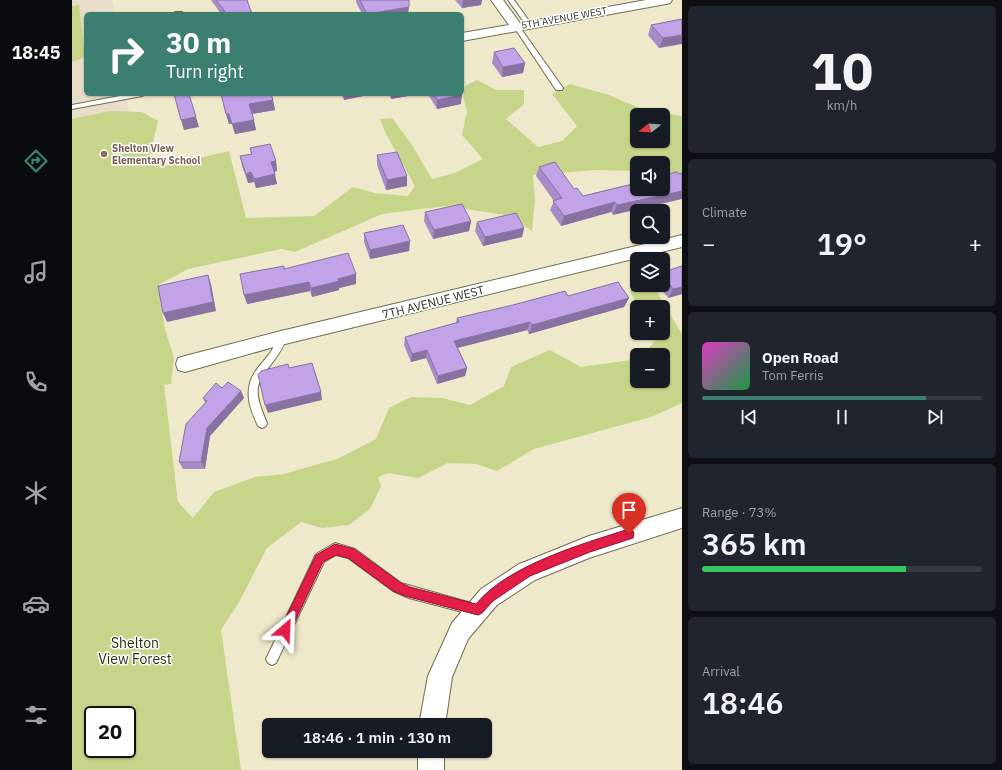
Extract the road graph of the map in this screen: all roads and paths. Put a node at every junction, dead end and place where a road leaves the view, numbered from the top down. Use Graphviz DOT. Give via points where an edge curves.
graph roads {
  1 [pos="497,0"];
  2 [pos="511,0"];
  3 [pos="664,0"];
  4 [pos="523,26"];
  5 [pos="464,37"];
  6 [pos="559,88"];
  7 [pos="131,96"];
  8 [pos="72,107"];
  9 [pos="682,241"];
  10 [pos="281,338"];
  11 [pos="185,364"];
  12 [pos="262,423"];
  13 [pos="682,518"];
  14 [pos="478,610"];
  15 [pos="272,659"];
  16 [pos="433,718"];
  17 [pos="431,758"];
  18 [pos="431,770"];
  1 -- 4 [label="street"];
  2 -- 4 [label="lane"];
  3 -- 4 [label="street, 5TH AVENUE WEST"];
  4 -- 5 [label="street, 5TH AVENUE WEST"];
  4 -- 6 [label="lane"];
  7 -- 8 [label="lane"];
  9 -- 10 [label="street, 7TH AVENUE WEST"];
  10 -- 11 [label="street, 7TH AVENUE WEST"];
  10 -- 12 [label="lane" via="278,350 253,387"];
  13 -- 14 [label="street" via="590,547 527,572 489,597"];
  14 -- 15 [label="lane" via="397,587 350,553 335,549 320,558"];
  14 -- 16 [label="street" via="460,630 440,676"];
  17 -- 18 [label="street"];
}
